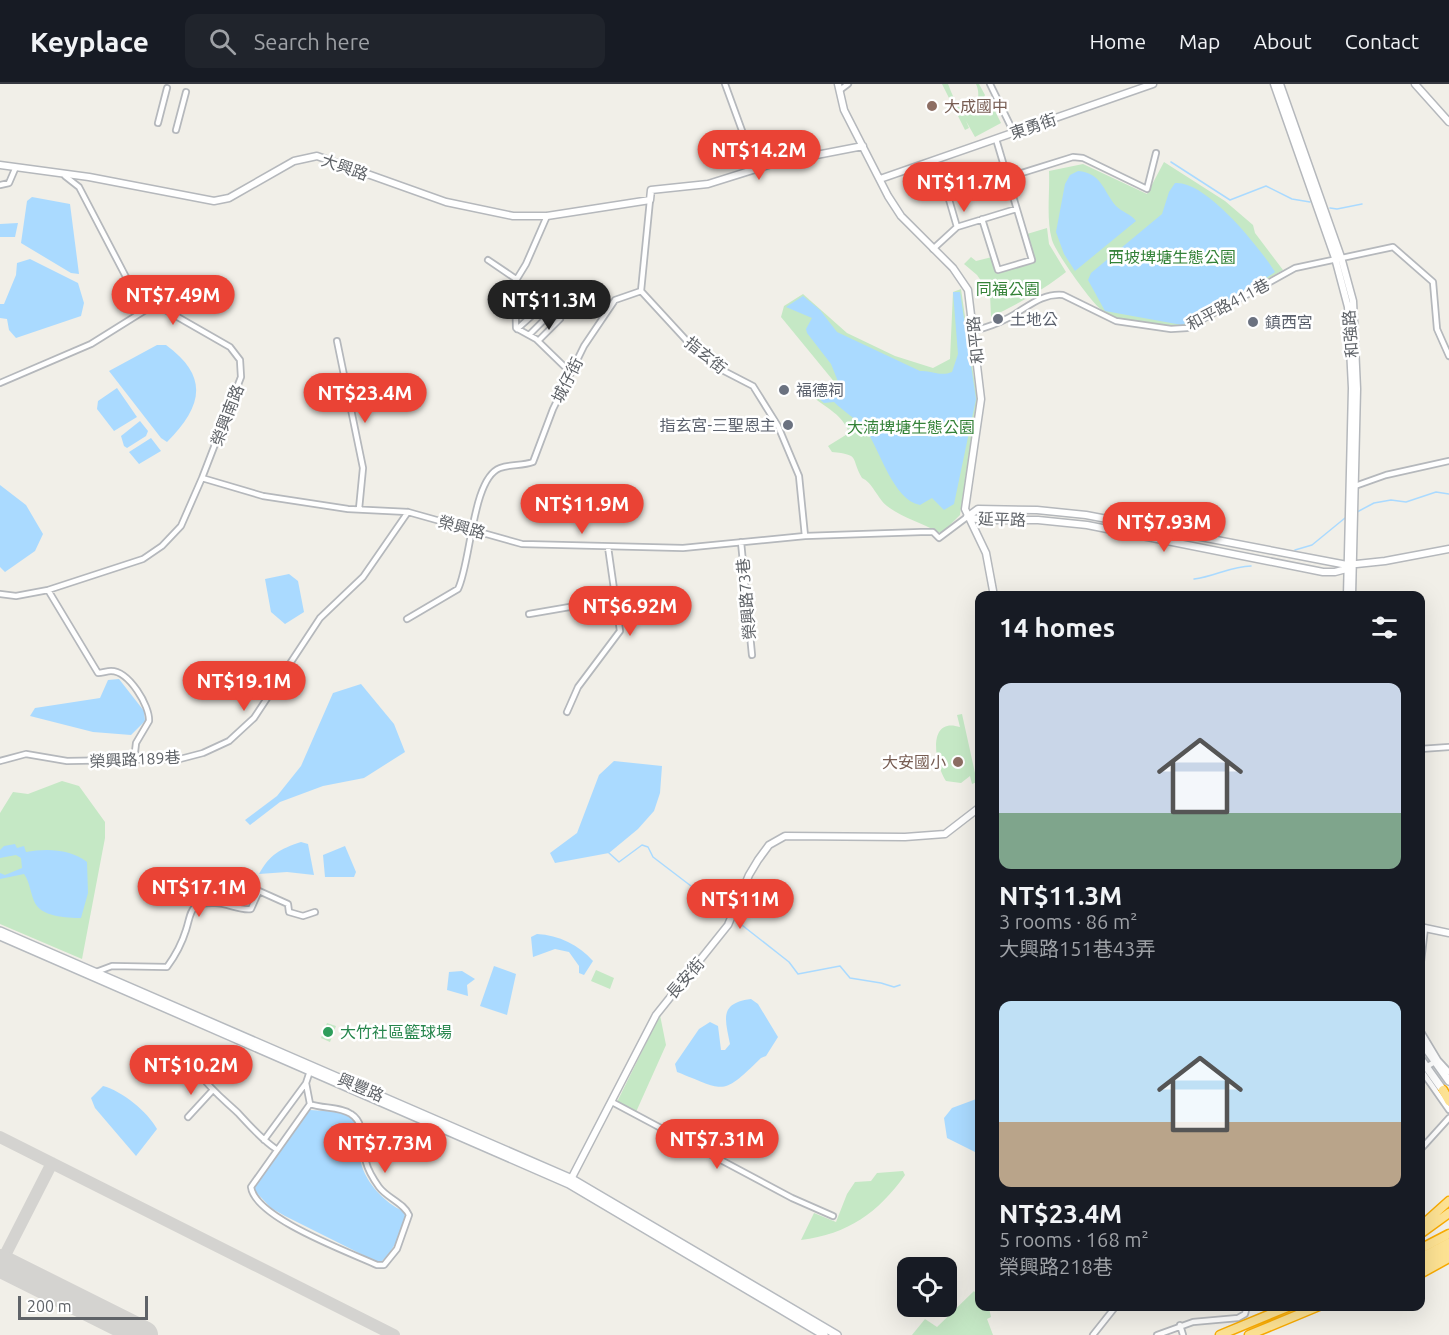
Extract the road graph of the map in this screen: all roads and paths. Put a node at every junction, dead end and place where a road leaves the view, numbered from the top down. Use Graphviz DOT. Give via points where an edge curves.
graph roads {
  1 [pos="725,84"];
  2 [pos="848,84"];
  3 [pos="990,84"];
  4 [pos="1153,84"];
  5 [pos="1274,84"];
  6 [pos="1280,84"];
  7 [pos="1415,84"];
  8 [pos="839,87"];
  9 [pos="167,88"];
  10 [pos="186,92"];
  11 [pos="1449,122"];
  12 [pos="158,123"];
  13 [pos="176,130"];
  14 [pos="1014,133"];
  15 [pos="996,139"];
  16 [pos="863,146"];
  17 [pos="1156,153"];
  18 [pos="0,165"];
  19 [pos="15,169"];
  20 [pos="756,169"];
  21 [pos="65,176"];
  22 [pos="1007,178"];
  23 [pos="880,179"];
  24 [pos="0,184"];
  25 [pos="650,200"];
  26 [pos="1016,209"];
  27 [pos="548,216"];
  28 [pos="982,219"];
  29 [pos="957,227"];
  30 [pos="933,249"];
  31 [pos="1338,257"];
  32 [pos="488,260"];
  33 [pos="516,279"];
  34 [pos="641,291"];
  35 [pos="155,303"];
  36 [pos="546,303"];
  37 [pos="554,311"];
  38 [pos="560,319"];
  39 [pos="517,329"];
  40 [pos="973,331"];
  41 [pos="529,335"];
  42 [pos="538,340"];
  43 [pos="337,341"];
  44 [pos="1449,356"];
  45 [pos="571,374"];
  46 [pos="0,383"];
  47 [pos="1449,461"];
  48 [pos="202,478"];
  49 [pos="1352,487"];
  50 [pos="359,509"];
  51 [pos="408,512"];
  52 [pos="967,517"];
  53 [pos="473,531"];
  54 [pos="805,536"];
  55 [pos="741,542"];
  56 [pos="608,547"];
  57 [pos="1449,549"];
  58 [pos="1349,567"];
  59 [pos="48,590"];
  60 [pos="993,591"];
  61 [pos="1347,591"];
  62 [pos="1351,591"];
  63 [pos="0,594"];
  64 [pos="616,599"];
  65 [pos="529,614"];
  66 [pos="407,619"];
  67 [pos="752,654"];
  68 [pos="567,712"];
  69 [pos="1449,747"];
  70 [pos="1425,749"];
  71 [pos="0,761"];
  72 [pos="134,761"];
  73 [pos="975,811"];
  74 [pos="315,912"];
  75 [pos="1425,928"];
  76 [pos="0,931"];
  77 [pos="1449,933"];
  78 [pos="0,936"];
  79 [pos="94,974"];
  80 [pos="1425,1040"];
  81 [pos="1425,1047"];
  82 [pos="1436,1061"];
  83 [pos="1426,1066"];
  84 [pos="310,1071"];
  85 [pos="198,1072"];
  86 [pos="1449,1072"];
  87 [pos="1425,1076"];
  88 [pos="1449,1081"];
  89 [pos="306,1083"];
  90 [pos="211,1092"];
  91 [pos="1447,1096"];
  92 [pos="612,1102"];
  93 [pos="310,1104"];
  94 [pos="1449,1110"];
  95 [pos="188,1117"];
  96 [pos="1449,1118"];
  97 [pos="264,1140"];
  98 [pos="1425,1144"];
  99 [pos="276,1149"];
  100 [pos="570,1181"];
  101 [pos="1449,1201"];
  102 [pos="833,1216"];
  103 [pos="1446,1216"];
  104 [pos="1425,1223"];
  105 [pos="1425,1231"];
  106 [pos="1449,1234"];
  107 [pos="1449,1243"];
  108 [pos="1425,1246"];
  109 [pos="1449,1250"];
  110 [pos="1425,1255"];
  111 [pos="1449,1258"];
  112 [pos="1425,1264"];
  113 [pos="1425,1271"];
  114 [pos="1112,1311"];
  115 [pos="1246,1311"];
  116 [pos="1278,1311"];
  117 [pos="1309,1311"];
  118 [pos="1312,1311"];
  119 [pos="1305,1313"];
  120 [pos="1180,1325"];
  121 [pos="1183,1334"];
  122 [pos="825,1335"];
  123 [pos="837,1335"];
  124 [pos="1093,1335"];
  125 [pos="1156,1335"];
  126 [pos="1220,1335"];
  127 [pos="1249,1335"];
  1 -- 20 [label="street"];
  2 -- 8 [label="street"];
  3 -- 14 [label="street"];
  4 -- 14 [label="street, 東勇街"];
  5 -- 31 [label="street, 和強路"];
  6 -- 31 [label="street, 和強路"];
  7 -- 11 [label="street"];
  8 -- 16 [label="street, 和平路" via="844,110"];
  9 -- 12 [label="street"];
  10 -- 13 [label="street"];
  14 -- 15 [label="street, 東勇街"];
  15 -- 22 [label="street"];
  15 -- 23 [label="street, 東勇街"];
  16 -- 20 [label="street"];
  16 -- 23 [label="street, 和平路"];
  17 -- 22 [label="street" via="1147,189 1079,157"];
  18 -- 19 [label="street, 大興路"];
  19 -- 21 [label="street, 大興路"];
  19 -- 24 [label="street" via="9,183"];
  20 -- 25 [label="street" via="708,184 651,190"];
  21 -- 27 [label="street, 大興路" via="214,201 229,198 294,161 317,156 446,202 513,216"];
  21 -- 35 [label="street, 榮興南路" via="79,187 126,277"];
  22 -- 26 [label="street"];
  22 -- 29 [label="street" via="948,196"];
  23 -- 30 [label="street, 和平路" via="901,216"];
  25 -- 27 [label="street, 大興路"];
  25 -- 34 [label="street"];
  26 -- 28 [label="street"];
  26 -- 28 [label="street" via="1032,260 998,270"];
  27 -- 33 [label="street"];
  28 -- 29 [label="street"];
  29 -- 30 [label="street"];
  30 -- 40 [label="street, 和平路" via="968,290"];
  31 -- 40 [label="street, 和平路411巷" via="1294,268 1187,328 1116,321 1056,295 1043,297 991,326"];
  31 -- 44 [label="street, 和平路411巷" via="1397,249 1433,282 1437,329"];
  31 -- 49 [label="street, 和強路" via="1350,324"];
  32 -- 33 [label="street"];
  33 -- 39 [label="street"];
  34 -- 45 [label="street, 城仔街" via="615,300 584,346"];
  34 -- 54 [label="street, 指玄街" via="687,341 724,371 753,386 778,426 799,476"];
  35 -- 46 [label="street" via="91,344"];
  35 -- 48 [label="street, 榮興南路" via="230,347 240,360 241,377"];
  36 -- 39 [label="street"];
  37 -- 41 [label="street"];
  38 -- 42 [label="street"];
  39 -- 41 [label="street"];
  40 -- 52 [label="street, 和平路" via="981,399"];
  41 -- 42 [label="street"];
  42 -- 45 [label="street"];
  43 -- 50 [label="street" via="363,468"];
  45 -- 53 [label="street, 城仔街" via="545,426 533,462 500,468 485,483"];
  47 -- 49 [label="street"];
  48 -- 50 [label="street, 榮興路" via="263,496"];
  48 -- 59 [label="street" via="181,526 154,552"];
  49 -- 58 [label="street, 和強路"];
  50 -- 51 [label="street, 榮興路"];
  51 -- 53 [label="street, 榮興路"];
  51 -- 72 [label="street, 榮興路189巷" via="352,589 320,618 262,708 238,735 192,756"];
  52 -- 54 [label="street, 榮興路" via="939,538 933,532"];
  52 -- 58 [label="street, 延平路" via="1087,525 1323,572"];
  52 -- 58 [label="street, 延平路" via="978,509 1064,512"];
  52 -- 60 [label="street" via="986,553"];
  53 -- 56 [label="street, 榮興路" via="522,544"];
  53 -- 66 [label="street" via="458,589"];
  54 -- 55 [label="street, 榮興路"];
  55 -- 56 [label="street, 榮興路" via="683,548"];
  55 -- 67 [label="street, 榮興路73巷"];
  56 -- 64 [label="street"];
  57 -- 58 [label="street, 延平路"];
  58 -- 61 [label="street, 和強路"];
  58 -- 62 [label="street, 和強路"];
  59 -- 63 [label="street" via="16,596"];
  59 -- 72 [label="street" via="98,673 112,671 125,678 150,713 136,743"];
  64 -- 65 [label="street"];
  64 -- 68 [label="street" via="620,626 617,639 578,687"];
  69 -- 70 [label="street"];
  71 -- 72 [label="street, 榮興路189巷" via="26,754 67,761"];
  73 -- 92 [label="street, 長安街" via="945,834 785,836 769,845 749,875 723,933 656,1015"];
  74 -- 79 [label="street" via="303,916 290,912 288,904 258,891 247,910 232,904 205,903 188,914 187,929 167,967 112,966"];
  75 -- 77 [label="street"];
  76 -- 79 [label="main road, 興豐路"];
  78 -- 79 [label="main road, 興豐路"];
  79 -- 84 [label="main road, 興豐路"];
  79 -- 100 [label="main road, 興豐路"];
  80 -- 82 [label="street"];
  81 -- 82 [label="main road"];
  82 -- 83 [label="street"];
  82 -- 86 [label="street"];
  82 -- 88 [label="main road"];
  83 -- 91 [label="main road"];
  84 -- 89 [label="street"];
  84 -- 100 [label="main road, 興豐路"];
  85 -- 90 [label="street"];
  87 -- 94 [label="street"];
  89 -- 93 [label="street"];
  89 -- 97 [label="street"];
  90 -- 95 [label="street"];
  90 -- 97 [label="street"];
  92 -- 100 [label="street, 長安街"];
  92 -- 102 [label="street"];
  93 -- 99 [label="street"];
  93 -- 99 [label="street" via="351,1113 357,1120 365,1161 379,1186 391,1200 407,1209 407,1227 384,1265 283,1221 254,1196 251,1186"];
  96 -- 98 [label="street"];
  97 -- 99 [label="street"];
  100 -- 122 [label="main road, 興豐路"];
  100 -- 123 [label="main road, 興豐路"];
  101 -- 104 [label="highway"];
  103 -- 105 [label="highway"];
  106 -- 108 [label="highway"];
  107 -- 110 [label="highway"];
  109 -- 112 [label="highway"];
  111 -- 113 [label="highway"];
  114 -- 124 [label="street"];
  115 -- 120 [label="street" via="1238,1318"];
  116 -- 126 [label="highway"];
  117 -- 119 [label="highway"];
  118 -- 119 [label="highway"];
  119 -- 127 [label="highway"];
  120 -- 121 [label="street"];
  120 -- 125 [label="street"];
}
